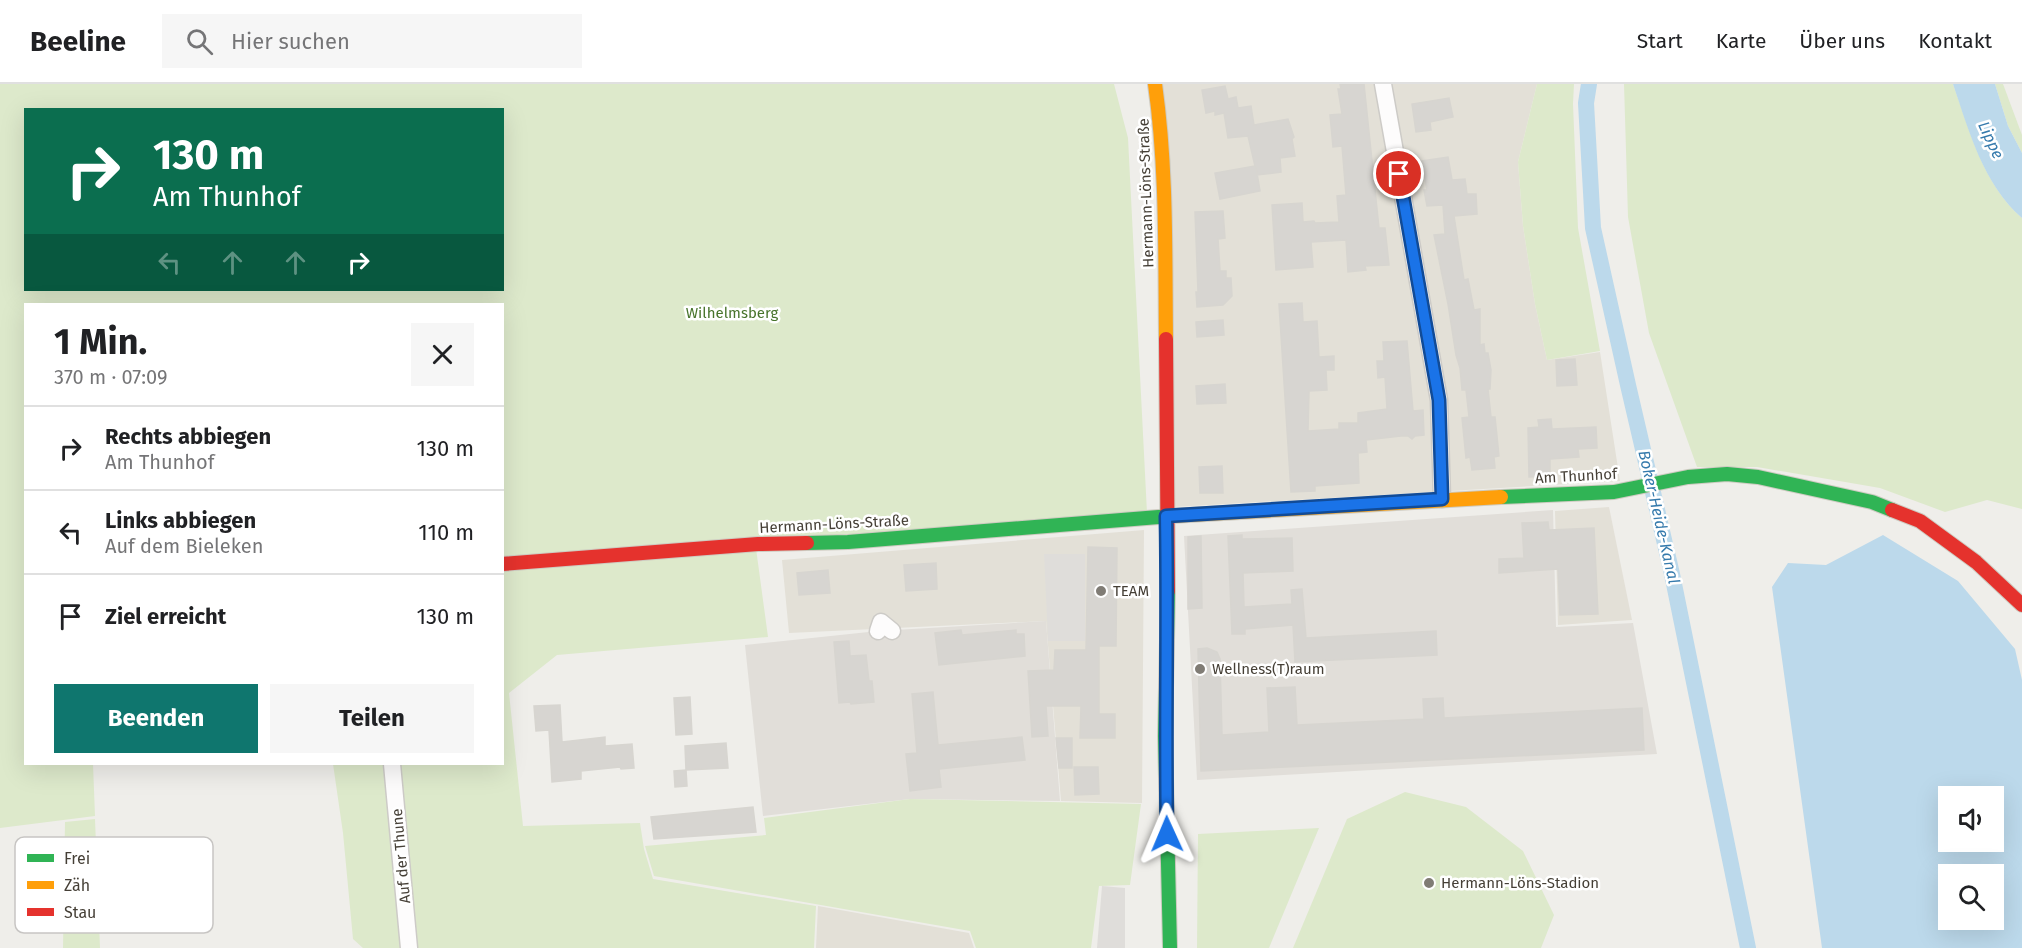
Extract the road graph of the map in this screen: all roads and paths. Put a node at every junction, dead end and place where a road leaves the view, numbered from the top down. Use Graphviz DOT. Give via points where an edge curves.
graph roads {
  1 [pos="1155,84"];
  2 [pos="1383,84"];
  3 [pos="1442,499"];
  4 [pos="1166,516"];
  5 [pos="504,564"];
  6 [pos="2022,605"];
  7 [pos="392,765"];
  8 [pos="410,948"];
  9 [pos="1170,948"];
  1 -- 4 [label="street, Hermann-Löns-Straße" via="1162,133 1165,210"];
  2 -- 3 [label="street" via="1439,400"];
  3 -- 4 [label="street, Am Thunhof"];
  3 -- 6 [label="street, Am Thunhof" via="1620,491 1676,479 1727,474 1758,477 1872,502 1920,521 1976,562"];
  4 -- 5 [label="street, Hermann-Löns-Straße" via="848,542 758,544"];
  4 -- 9 [label="street, Hermann-Löns-Straße" via="1165,736"];
  7 -- 8 [label="street, Auf der Thune"];
}
